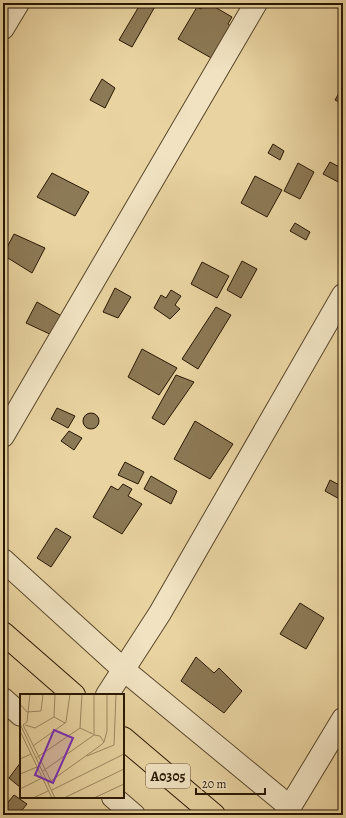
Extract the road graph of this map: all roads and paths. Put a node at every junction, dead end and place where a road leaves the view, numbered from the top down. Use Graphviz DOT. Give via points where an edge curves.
graph roads {
  1 [pos="18,3"];
  2 [pos="256,3"];
  3 [pos="3,28"];
  4 [pos="343,295"];
  5 [pos="3,436"];
  6 [pos="3,560"];
  7 [pos="3,633"];
  8 [pos="124,670"];
  9 [pos="73,694"];
  10 [pos="108,694"];
  11 [pos="3,699"];
  12 [pos="20,714"];
  13 [pos="343,719"];
  14 [pos="124,739"];
  15 [pos="114,798"];
  16 [pos="287,811"];
  17 [pos="134,815"];
  18 [pos="214,815"];
  1 -- 3 [label="street"];
  2 -- 5 [label="street"];
  4 -- 8 [label="street" via="160,614"];
  6 -- 8 [label="street"];
  7 -- 9 [label="highway"];
  8 -- 10 [label="street"];
  8 -- 16 [label="street"];
  11 -- 12 [label="street"];
  13 -- 16 [label="street"];
  14 -- 18 [label="highway, A0305"];
  15 -- 17 [label="street"];
}
